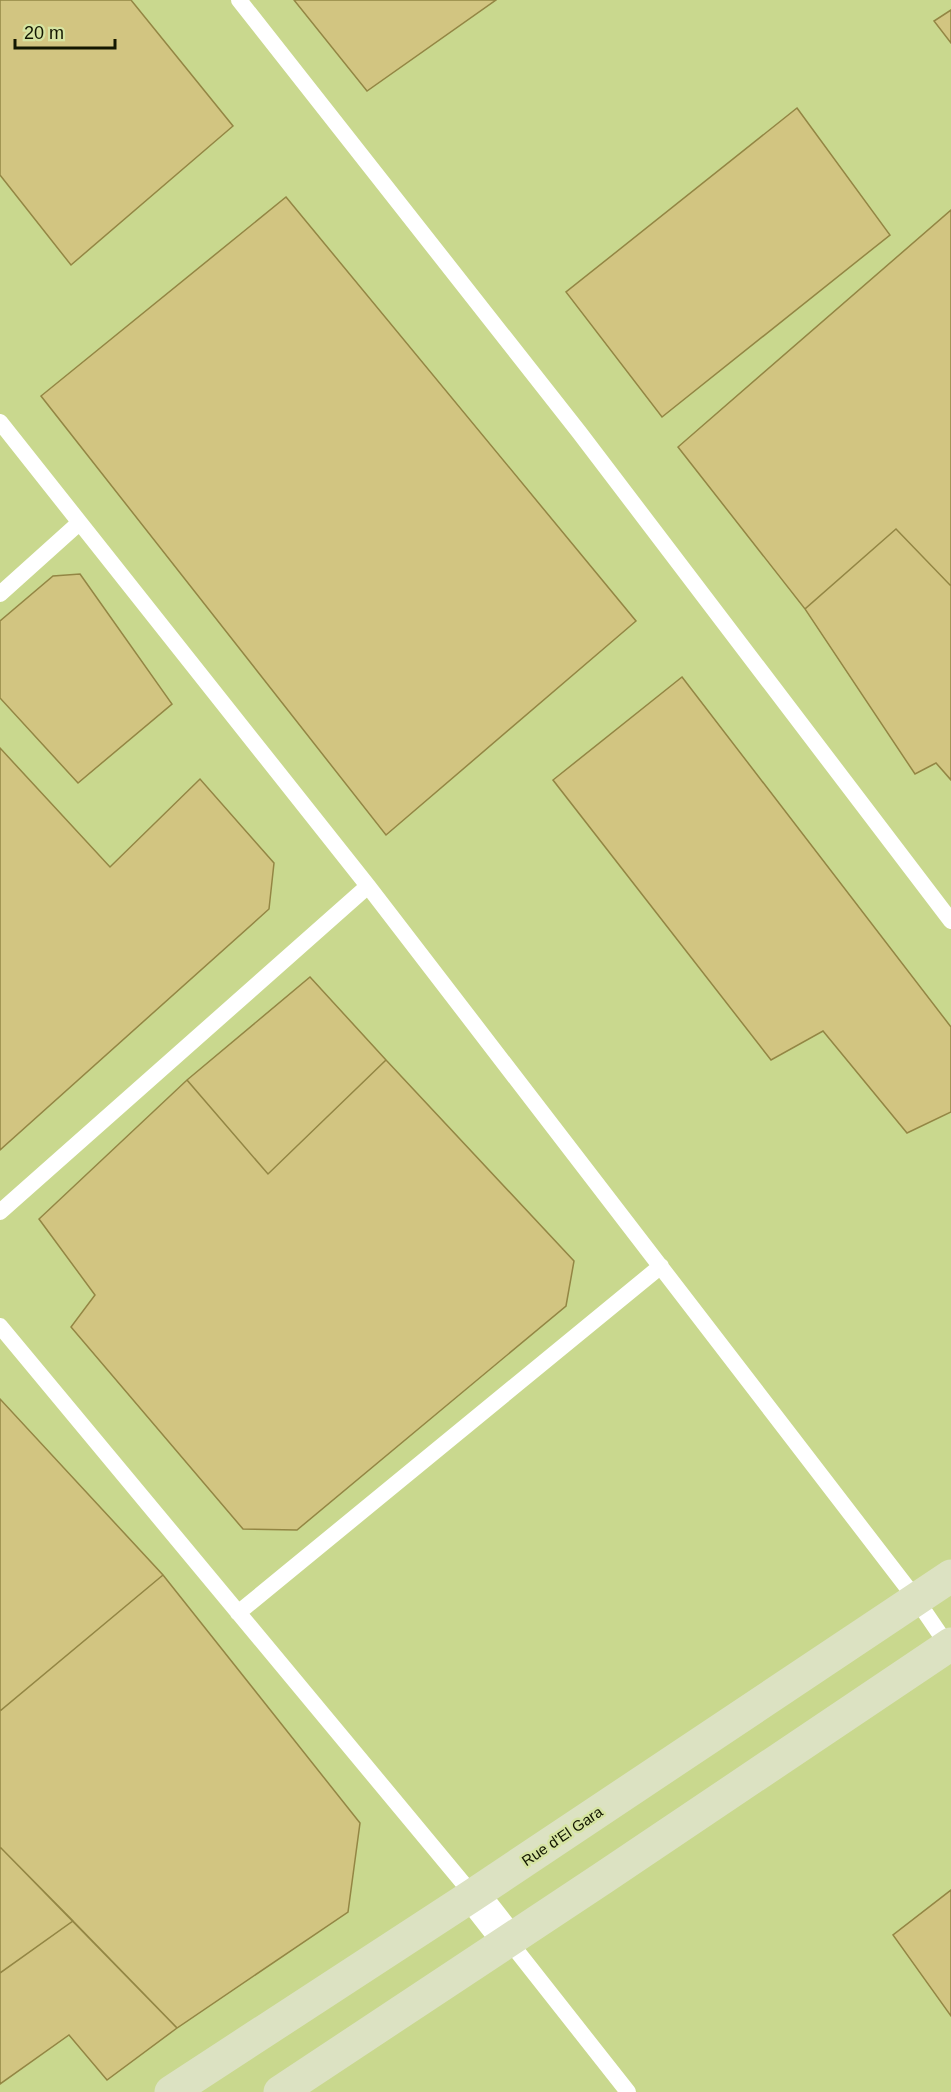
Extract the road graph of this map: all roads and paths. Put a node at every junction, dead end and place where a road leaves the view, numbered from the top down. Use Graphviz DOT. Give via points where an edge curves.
graph roads {
  1 [pos="239,0"];
  2 [pos="0,422"];
  3 [pos="79,523"];
  4 [pos="0,594"];
  5 [pos="368,886"];
  6 [pos="951,921"];
  7 [pos="0,1212"];
  8 [pos="661,1266"];
  9 [pos="0,1326"];
  10 [pos="951,1576"];
  11 [pos="916,1599"];
  12 [pos="238,1613"];
  13 [pos="950,1645"];
  14 [pos="473,1895"];
  15 [pos="509,1941"];
  16 [pos="171,2092"];
  17 [pos="280,2092"];
  18 [pos="628,2092"];
  1 -- 6 [label="lane" via="579,432"];
  2 -- 3 [label="lane"];
  3 -- 4 [label="lane"];
  3 -- 5 [label="lane"];
  5 -- 7 [label="lane"];
  5 -- 8 [label="lane"];
  8 -- 11 [label="lane"];
  8 -- 12 [label="lane"];
  9 -- 12 [label="lane"];
  10 -- 11 [label="street, Rue d'El Gara"];
  11 -- 13 [label="lane"];
  11 -- 14 [label="street, Rue d'El Gara"];
  12 -- 14 [label="lane"];
  13 -- 15 [label="street"];
  14 -- 15 [label="street"];
  14 -- 16 [label="street, Rue d'El Gara"];
  15 -- 17 [label="street"];
  15 -- 18 [label="lane"];
}
